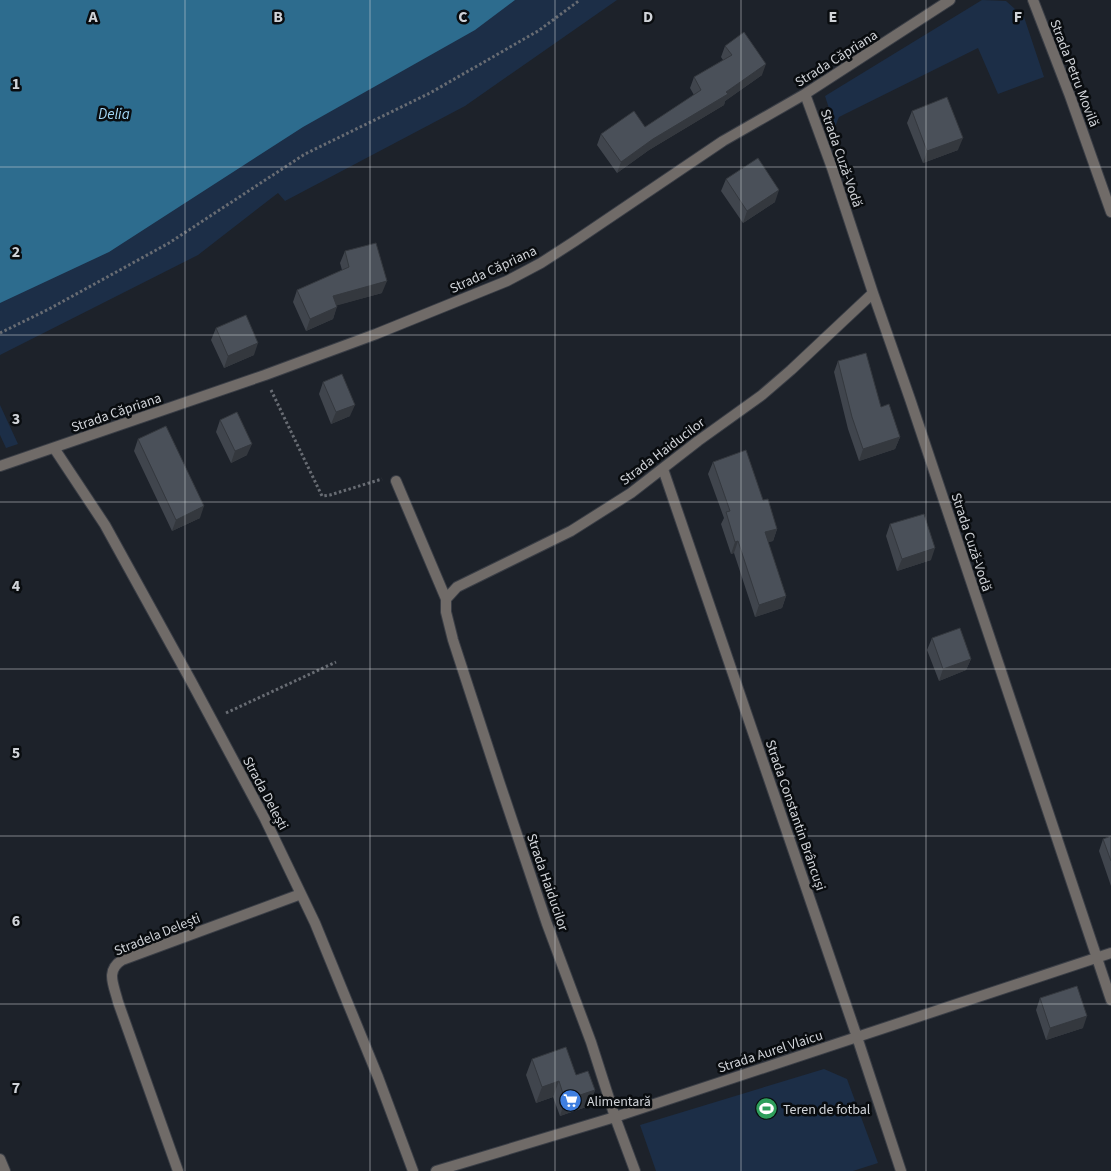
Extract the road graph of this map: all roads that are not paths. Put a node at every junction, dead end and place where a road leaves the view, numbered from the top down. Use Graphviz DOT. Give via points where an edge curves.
graph roads {
  1 [pos="950,0"];
  2 [pos="1033,0"];
  3 [pos="804,94"];
  4 [pos="1111,212"];
  5 [pos="873,293"];
  6 [pos="54,448"];
  7 [pos="0,466"];
  8 [pos="663,469"];
  9 [pos="396,481"];
  10 [pos="446,599"];
  11 [pos="301,894"];
  12 [pos="1111,953"];
  13 [pos="1097,957"];
  14 [pos="1111,1000"];
  15 [pos="857,1037"];
  16 [pos="615,1117"];
  17 [pos="0,1159"];
  18 [pos="5,1171"];
  19 [pos="178,1171"];
  20 [pos="414,1171"];
  21 [pos="436,1171"];
  22 [pos="635,1171"];
  23 [pos="901,1171"];
  1 -- 3 [label="street, Strada Căpriana"];
  2 -- 4 [label="street, Strada Petru Movilă"];
  3 -- 5 [label="street, Strada Cuză-Vodă"];
  3 -- 6 [label="street, Strada Căpriana" via="722,141 575,241 507,281 265,375"];
  5 -- 8 [label="street, Strada Haiducilor" via="762,395"];
  5 -- 13 [label="street, Strada Cuză-Vodă"];
  6 -- 7 [label="street, Strada Căpriana"];
  6 -- 11 [label="street, Strada Delești" via="104,525 212,720"];
  8 -- 10 [label="street, Strada Haiducilor" via="571,531 457,587"];
  8 -- 15 [label="street, Strada Constantin Brâncuşi"];
  9 -- 10 [label="street, Strada Haiducilor"];
  10 -- 16 [label="street, Strada Haiducilor" via="454,640 499,781"];
  11 -- 19 [label="street, Stradela Delești" via="114,965 112,976 118,1002"];
  11 -- 20 [label="street, Strada Delești"];
  12 -- 13 [label="street, Strada Aurel Vlaicu"];
  13 -- 14 [label="street, Strada Cuză-Vodă"];
  13 -- 15 [label="street, Strada Aurel Vlaicu"];
  15 -- 16 [label="street, Strada Aurel Vlaicu"];
  15 -- 23 [label="street, Strada Constantin Brâncuşi"];
  16 -- 21 [label="street, Strada Aurel Vlaicu"];
  16 -- 22 [label="street, Strada Haiducilor"];
  17 -- 18 [label="street"];
}
